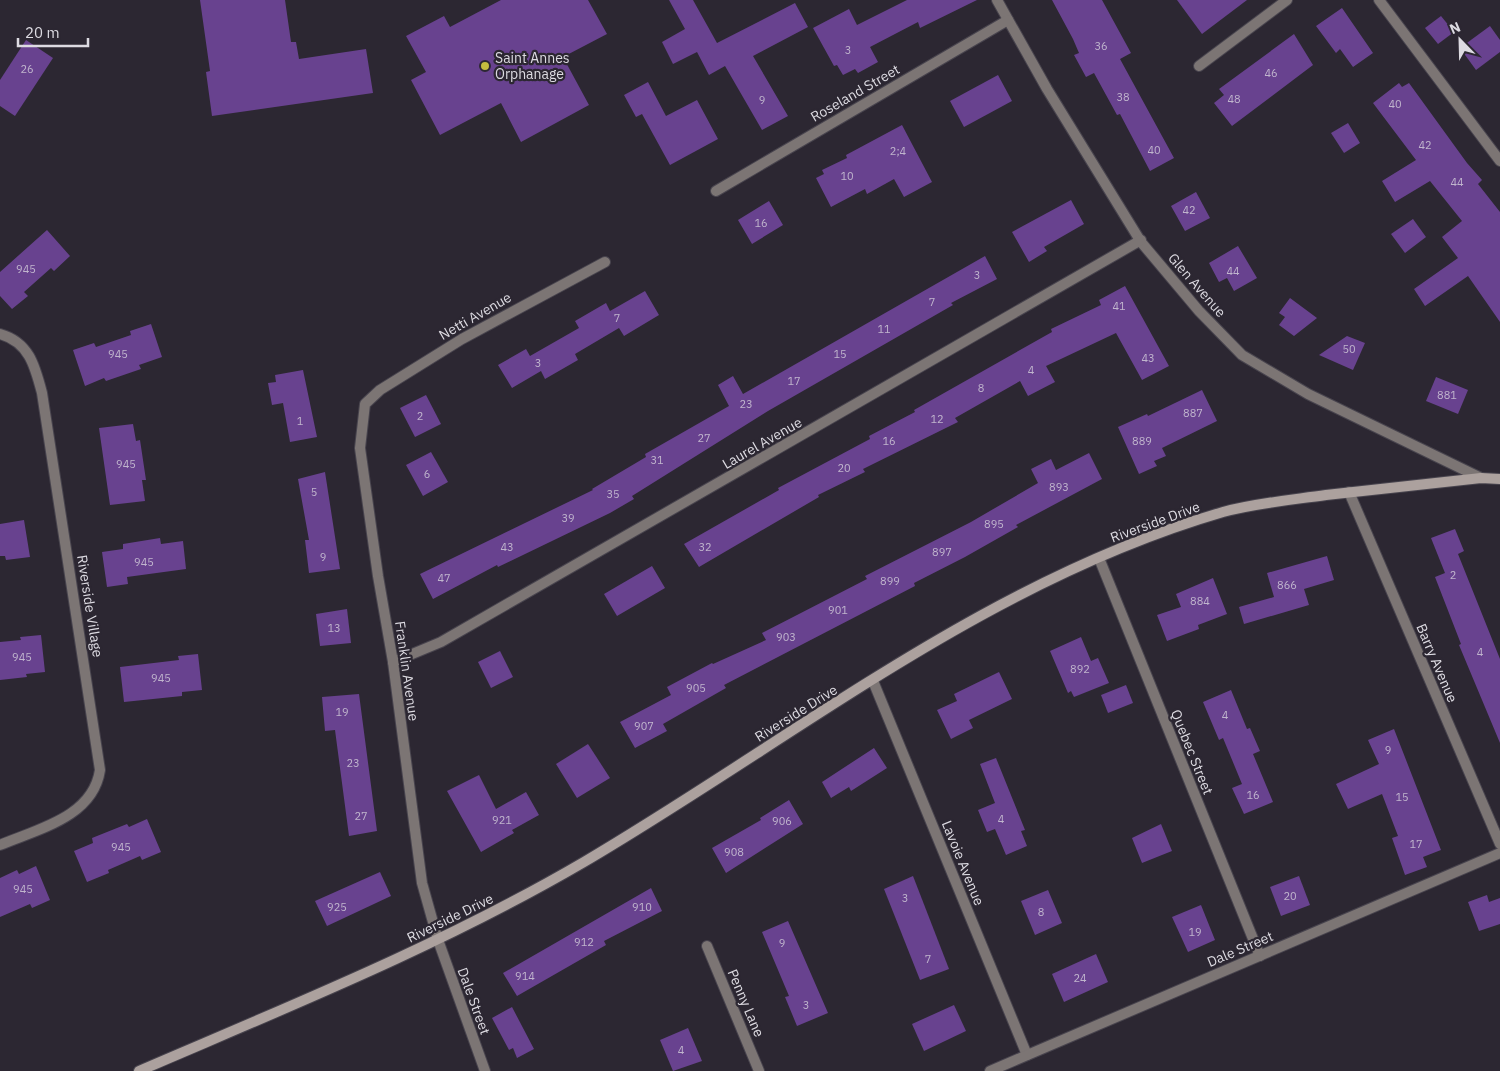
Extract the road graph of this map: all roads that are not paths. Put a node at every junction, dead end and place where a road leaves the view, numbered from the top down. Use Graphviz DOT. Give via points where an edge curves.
graph roads {
  1 [pos="997,0"];
  2 [pos="1287,0"];
  3 [pos="1379,0"];
  4 [pos="1008,20"];
  5 [pos="1199,66"];
  6 [pos="1500,161"];
  7 [pos="716,191"];
  8 [pos="1141,240"];
  9 [pos="605,262"];
  10 [pos="0,334"];
  11 [pos="365,404"];
  12 [pos="1481,478"];
  13 [pos="1500,479"];
  14 [pos="1349,492"];
  15 [pos="1099,558"];
  16 [pos="393,662"];
  17 [pos="873,682"];
  18 [pos="1500,844"];
  19 [pos="0,845"];
  20 [pos="1500,853"];
  21 [pos="438,940"];
  22 [pos="707,946"];
  23 [pos="1260,956"];
  24 [pos="1027,1055"];
  25 [pos="139,1071"];
  26 [pos="485,1071"];
  27 [pos="759,1071"];
  28 [pos="990,1071"];
  1 -- 4 [label="street, Glen Avenue"];
  2 -- 5 [label="street"];
  3 -- 6 [label="street"];
  4 -- 7 [label="street, Roseland Street"];
  4 -- 8 [label="street, Glen Avenue"];
  8 -- 12 [label="street, Glen Avenue" via="1199,311 1242,355 1308,394"];
  8 -- 16 [label="street, Laurel Avenue" via="441,642"];
  9 -- 11 [label="street, Netti Avenue" via="462,339 380,390"];
  10 -- 19 [label="street, Riverside Village" via="24,346 32,359 42,393 100,770 93,793 78,809"];
  11 -- 16 [label="street, Franklin Avenue" via="360,448"];
  12 -- 13 [label="main road, Riverside Drive"];
  12 -- 14 [label="main road, Riverside Drive"];
  14 -- 15 [label="main road, Riverside Drive" via="1268,502 1225,512"];
  14 -- 18 [label="street, Barry Avenue"];
  15 -- 17 [label="main road, Riverside Drive" via="1030,589 951,631"];
  15 -- 23 [label="street, Quebec Street"];
  16 -- 21 [label="street, Franklin Avenue" via="422,883"];
  17 -- 21 [label="main road, Riverside Drive" via="587,861"];
  17 -- 24 [label="street, Lavoie Avenue"];
  20 -- 23 [label="street, Dale Street"];
  21 -- 25 [label="main road, Riverside Drive" via="344,984"];
  21 -- 26 [label="street, Dale Street"];
  22 -- 27 [label="street, Penny Lane"];
  23 -- 24 [label="street, Dale Street"];
  24 -- 28 [label="street, Dale Street"];
}
